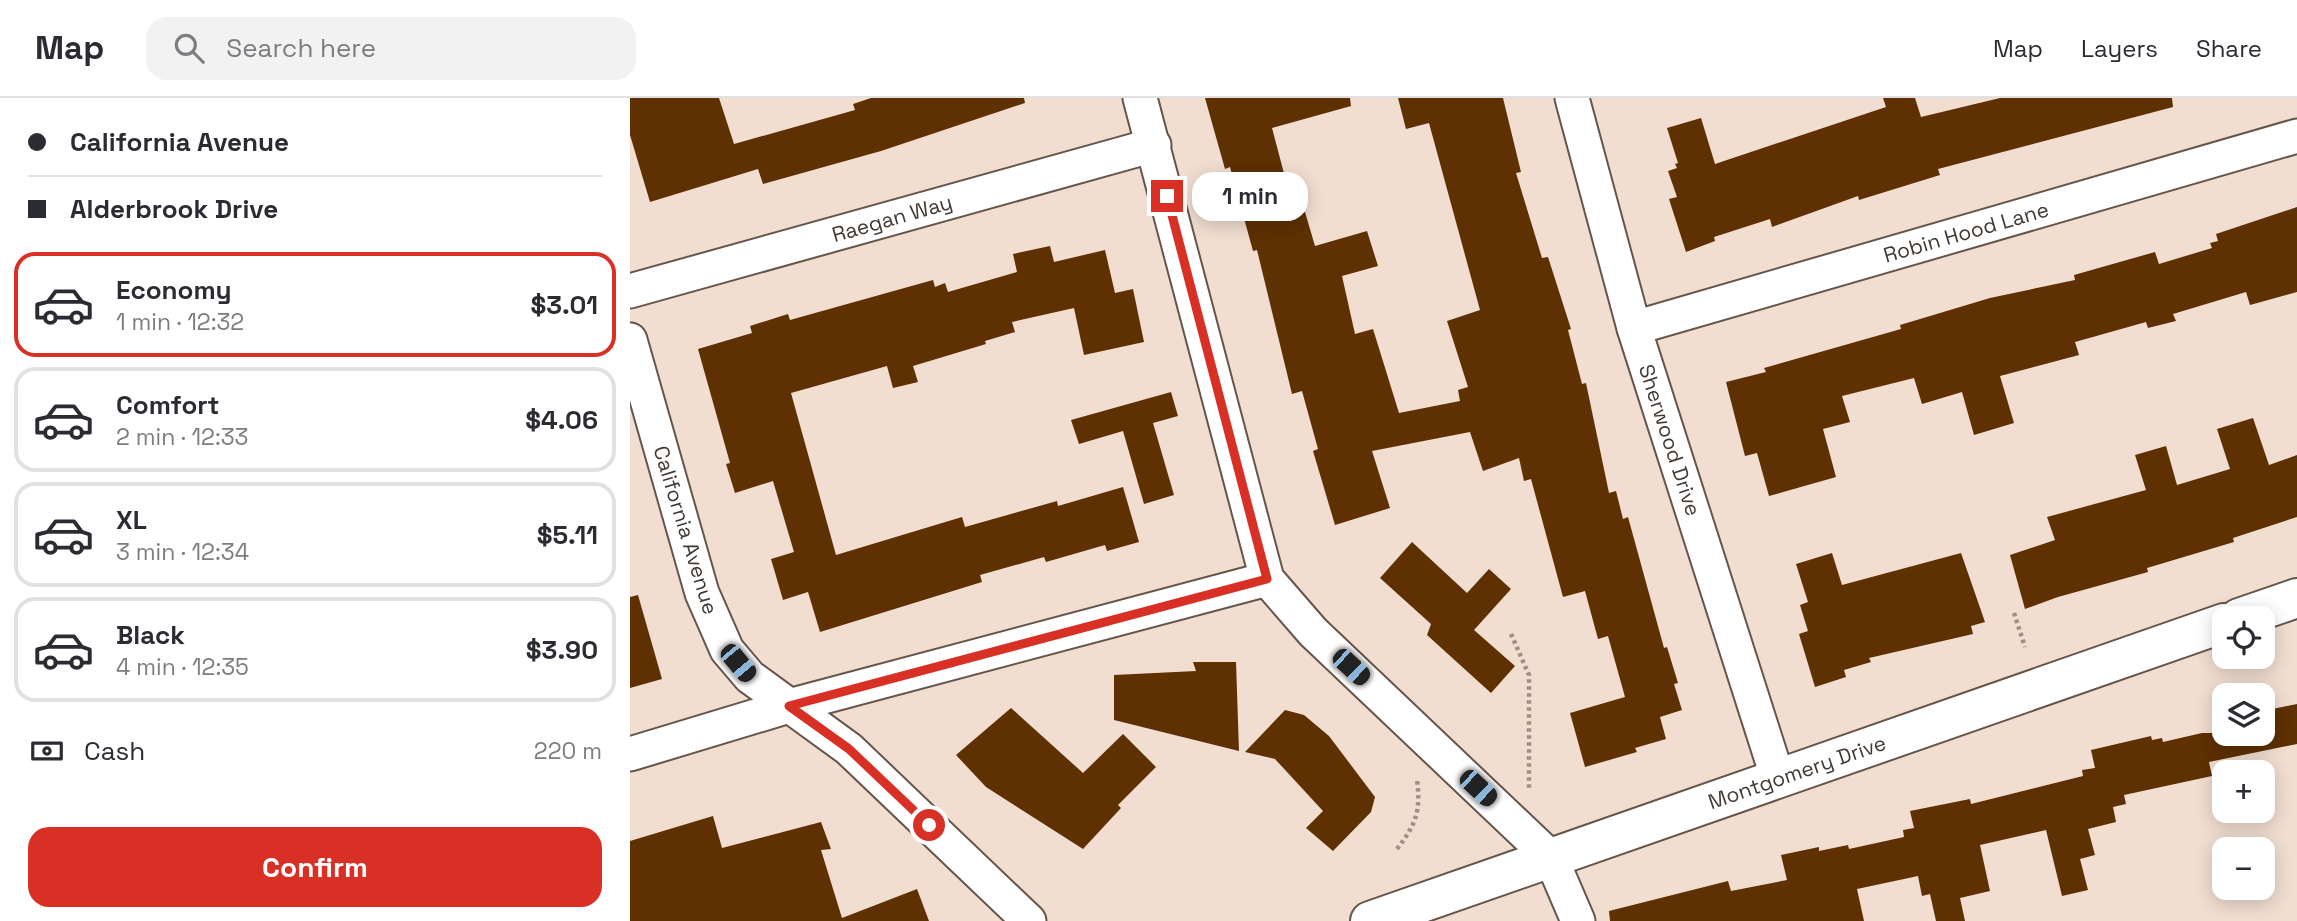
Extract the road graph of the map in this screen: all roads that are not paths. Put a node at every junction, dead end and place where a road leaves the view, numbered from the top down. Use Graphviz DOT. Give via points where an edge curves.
graph roads {
  1 [pos="1140,98"];
  2 [pos="1572,98"];
  3 [pos="2297,136"];
  4 [pos="1154,145"];
  5 [pos="630,292"];
  6 [pos="1634,328"];
  7 [pos="630,340"];
  8 [pos="1267,579"];
  9 [pos="2297,598"];
  10 [pos="2274,606"];
  11 [pos="2212,627"];
  12 [pos="789,706"];
  13 [pos="630,754"];
  14 [pos="1778,779"];
  15 [pos="1551,858"];
  16 [pos="1029,921"];
  17 [pos="1370,921"];
  18 [pos="1578,921"];
  1 -- 4 [label="street"];
  2 -- 6 [label="street, Sherwood Drive"];
  3 -- 6 [label="street, Robin Hood Lane"];
  4 -- 5 [label="street, Raegan Way"];
  4 -- 8 [label="street"];
  6 -- 14 [label="street, Sherwood Drive"];
  7 -- 12 [label="street, California Avenue" via="702,593 727,650 750,677"];
  8 -- 12 [label="street"];
  8 -- 15 [label="street" via="1314,632"];
  9 -- 10 [label="main road"];
  11 -- 14 [label="main road, Montgomery Drive"];
  12 -- 13 [label="street"];
  12 -- 16 [label="street, California Avenue" via="849,749"];
  14 -- 15 [label="main road, Montgomery Drive"];
  15 -- 17 [label="main road, Montgomery Drive"];
  15 -- 18 [label="street"];
}
